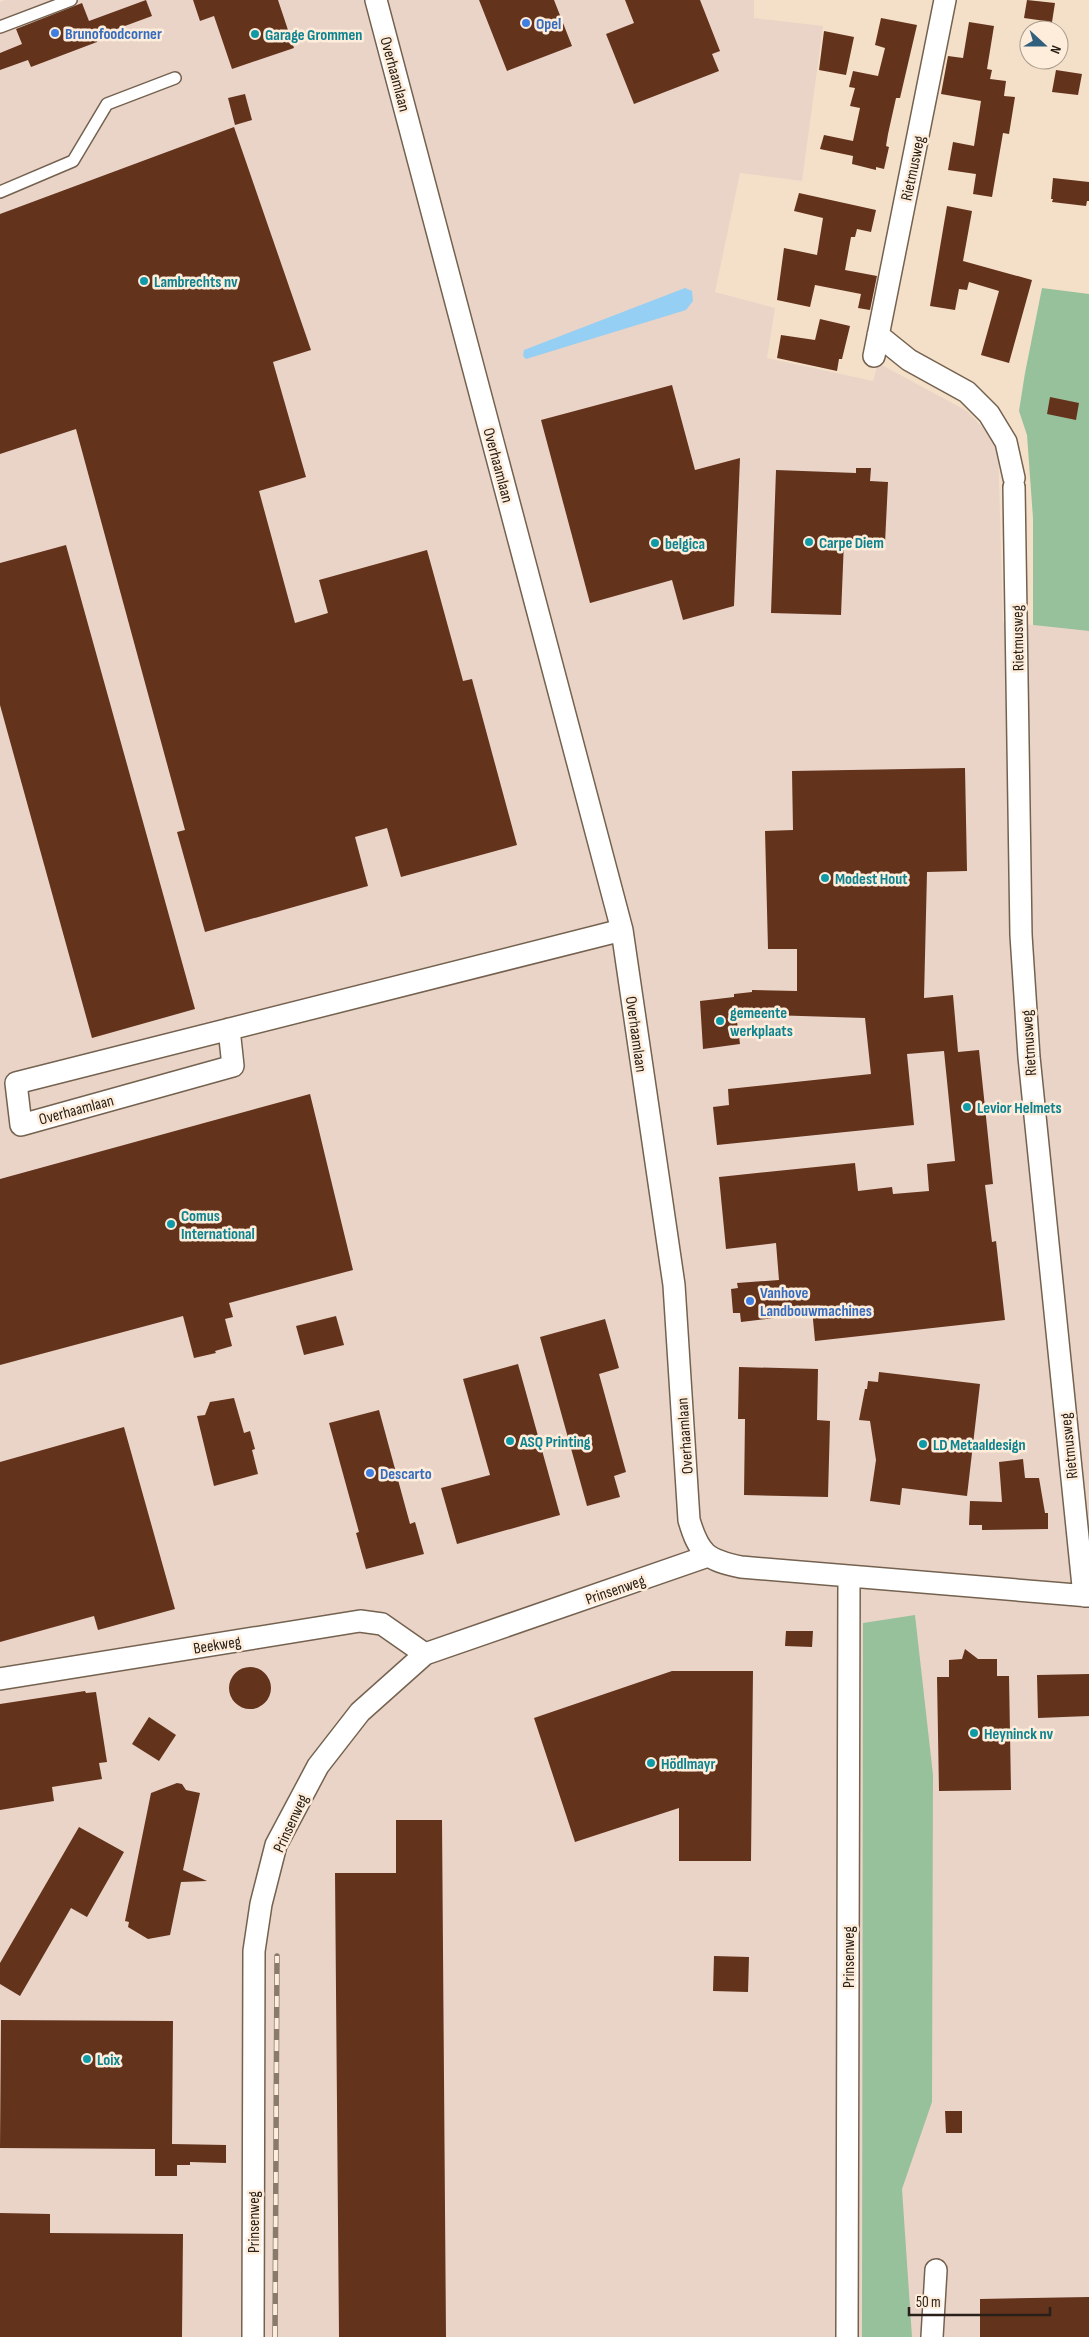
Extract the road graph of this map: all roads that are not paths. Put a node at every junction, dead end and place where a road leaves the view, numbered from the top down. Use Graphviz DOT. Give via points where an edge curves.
graph roads {
  1 [pos="71,0"];
  2 [pos="376,0"];
  3 [pos="945,0"];
  4 [pos="0,27"];
  5 [pos="175,78"];
  6 [pos="0,192"];
  7 [pos="878,335"];
  8 [pos="874,356"];
  9 [pos="622,930"];
  10 [pos="229,1029"];
  11 [pos="708,1556"];
  12 [pos="849,1577"];
  13 [pos="1086,1596"];
  14 [pos="426,1654"];
  15 [pos="0,1679"];
  16 [pos="936,2270"];
  17 [pos="253,2337"];
  18 [pos="847,2337"];
  19 [pos="932,2337"];
  1 -- 4 [label="lane"];
  2 -- 9 [label="street, Overhaamlaan"];
  3 -- 7 [label="street, Rietmusweg"];
  5 -- 6 [label="lane" via="107,104 73,161"];
  7 -- 8 [label="street, Rietmusweg"];
  7 -- 13 [label="street, Rietmusweg" via="909,360 967,392 989,414 1006,442 1014,483 1021,935 1029,1057"];
  9 -- 10 [label="street, Overhaamlaan"];
  9 -- 11 [label="street, Overhaamlaan" via="674,1285 689,1520 696,1543"];
  10 -- 10 [label="street, Overhaamlaan" via="233,1066 21,1125 16,1083"];
  11 -- 12 [label="street" via="741,1567"];
  11 -- 14 [label="street, Prinsenweg"];
  12 -- 13 [label="street"];
  12 -- 18 [label="street, Prinsenweg"];
  14 -- 15 [label="street, Beekweg" via="382,1624 360,1621"];
  14 -- 17 [label="street, Prinsenweg" via="360,1712 318,1766 276,1845 254,1951"];
  16 -- 19 [label="street"];
}
